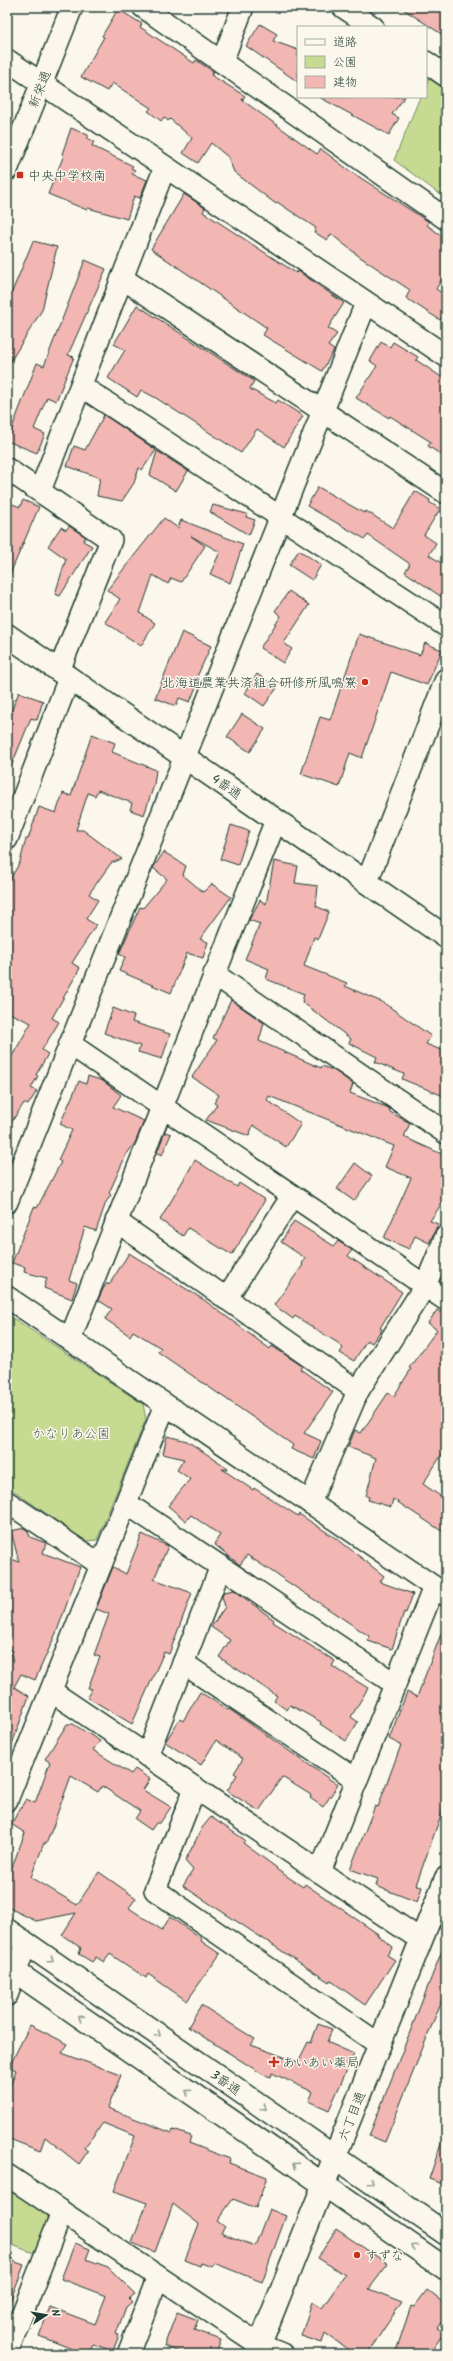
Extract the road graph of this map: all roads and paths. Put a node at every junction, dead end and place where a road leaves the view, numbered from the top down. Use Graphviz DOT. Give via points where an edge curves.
graph roads {
  1 [pos="72,7"];
  2 [pos="143,7"];
  3 [pos="243,7"];
  4 [pos="343,7"];
  5 [pos="372,26"];
  6 [pos="7,60"];
  7 [pos="222,62"];
  8 [pos="427,63"];
  9 [pos="446,76"];
  10 [pos="41,84"];
  11 [pos="165,167"];
  12 [pos="7,170"];
  13 [pos="446,219"];
  14 [pos="122,278"];
  15 [pos="366,303"];
  16 [pos="446,356"];
  17 [pos="81,386"];
  18 [pos="324,410"];
  19 [pos="7,469"];
  20 [pos="40,491"];
  21 [pos="446,493"];
  22 [pos="282,516"];
  23 [pos="446,626"];
  24 [pos="7,635"];
  25 [pos="64,675"];
  26 [pos="446,679"];
  27 [pos="185,757"];
  28 [pos="276,820"];
  29 [pos="7,839"];
  30 [pos="366,882"];
  31 [pos="446,937"];
  32 [pos="214,974"];
  33 [pos="70,1044"];
  34 [pos="162,1108"];
  35 [pos="446,1133"];
  36 [pos="292,1196"];
  37 [pos="7,1202"];
  38 [pos="116,1221"];
  39 [pos="446,1236"];
  40 [pos="425,1286"];
  41 [pos="7,1297"];
  42 [pos="226,1299"];
  43 [pos="446,1300"];
  44 [pos="70,1339"];
  45 [pos="358,1391"];
  46 [pos="165,1404"];
  47 [pos="7,1502"];
  48 [pos="126,1503"];
  49 [pos="310,1503"];
  50 [pos="101,1565"];
  51 [pos="221,1566"];
  52 [pos="440,1591"];
  53 [pos="182,1663"];
  54 [pos="395,1684"];
  55 [pos="51,1691"];
  56 [pos="147,1756"];
  57 [pos="13,1768"];
  58 [pos="357,1780"];
  59 [pos="195,1788"];
  60 [pos="7,1800"];
  61 [pos="320,1872"];
  62 [pos="446,1878"];
  63 [pos="7,1930"];
  64 [pos="421,1940"];
  65 [pos="26,1944"];
  66 [pos="12,1970"];
  67 [pos="7,1995"];
  68 [pos="380,2045"];
  69 [pos="335,2157"];
  70 [pos="7,2175"];
  71 [pos="324,2185"];
  72 [pos="62,2212"];
  73 [pos="446,2234"];
  74 [pos="446,2269"];
  75 [pos="158,2277"];
  76 [pos="258,2350"];
  77 [pos="7,2352"];
  78 [pos="128,2354"];
  79 [pos="282,2354"];
  1 -- 10 [label="street, 新栄通"];
  2 -- 7 [label="street"];
  3 -- 7 [label="street"];
  4 -- 5 [label="street"];
  6 -- 10 [label="street"];
  7 -- 13 [label="street"];
  8 -- 9 [label="street"];
  10 -- 11 [label="street"];
  10 -- 12 [label="street, 新栄通"];
  11 -- 14 [label="street"];
  11 -- 15 [label="street"];
  14 -- 17 [label="street"];
  14 -- 18 [label="street"];
  15 -- 16 [label="street"];
  15 -- 18 [label="street"];
  17 -- 20 [label="street"];
  17 -- 22 [label="street"];
  18 -- 21 [label="street"];
  18 -- 22 [label="street"];
  19 -- 20 [label="street"];
  20 -- 25 [label="street" via="111,540"];
  22 -- 23 [label="street"];
  22 -- 27 [label="street"];
  24 -- 25 [label="street, 4番通"];
  25 -- 27 [label="street, 4番通"];
  25 -- 29 [label="street"];
  26 -- 30 [label="street"];
  27 -- 28 [label="street, 4番通"];
  27 -- 33 [label="street"];
  28 -- 30 [label="street, 4番通"];
  28 -- 32 [label="street"];
  30 -- 31 [label="street, 4番通"];
  32 -- 34 [label="street"];
  32 -- 35 [label="street"];
  33 -- 34 [label="street"];
  33 -- 37 [label="street"];
  34 -- 36 [label="street"];
  34 -- 38 [label="street"];
  36 -- 40 [label="street"];
  36 -- 42 [label="street"];
  38 -- 42 [label="street"];
  38 -- 44 [label="street"];
  39 -- 40 [label="street"];
  40 -- 43 [label="street"];
  40 -- 45 [label="street"];
  41 -- 44 [label="street"];
  42 -- 45 [label="street"];
  44 -- 46 [label="street"];
  45 -- 49 [label="street"];
  46 -- 48 [label="street"];
  46 -- 49 [label="street"];
  47 -- 50 [label="street"];
  48 -- 50 [label="street"];
  48 -- 51 [label="street"];
  49 -- 52 [label="street"];
  50 -- 55 [label="street"];
  51 -- 53 [label="street"];
  51 -- 54 [label="street"];
  52 -- 54 [label="street"];
  53 -- 56 [label="street"];
  53 -- 58 [label="street"];
  54 -- 58 [label="street"];
  55 -- 56 [label="street"];
  55 -- 57 [label="street"];
  56 -- 59 [label="street"];
  57 -- 60 [label="street"];
  58 -- 61 [label="street"];
  59 -- 61 [label="street"];
  59 -- 68 [label="street" via="155,1890"];
  61 -- 64 [label="street"];
  62 -- 64 [label="street, 六丁目通"];
  63 -- 65 [label="street, 3番通"];
  64 -- 68 [label="street, 六丁目通"];
  65 -- 66 [label="street"];
  65 -- 69 [label="street, 3番通, one-way"];
  66 -- 67 [label="street"];
  71 -- 66 [label="street, one-way"];
  68 -- 69 [label="street, 六丁目通"];
  69 -- 71 [label="street, 六丁目通"];
  69 -- 73 [label="street, 3番通, one-way"];
  70 -- 72 [label="street"];
  74 -- 71 [label="street, one-way"];
  71 -- 76 [label="street, 六丁目通"];
  72 -- 75 [label="street"];
  72 -- 77 [label="street"];
  75 -- 76 [label="street"];
  75 -- 78 [label="street"];
  76 -- 79 [label="street"];
}
